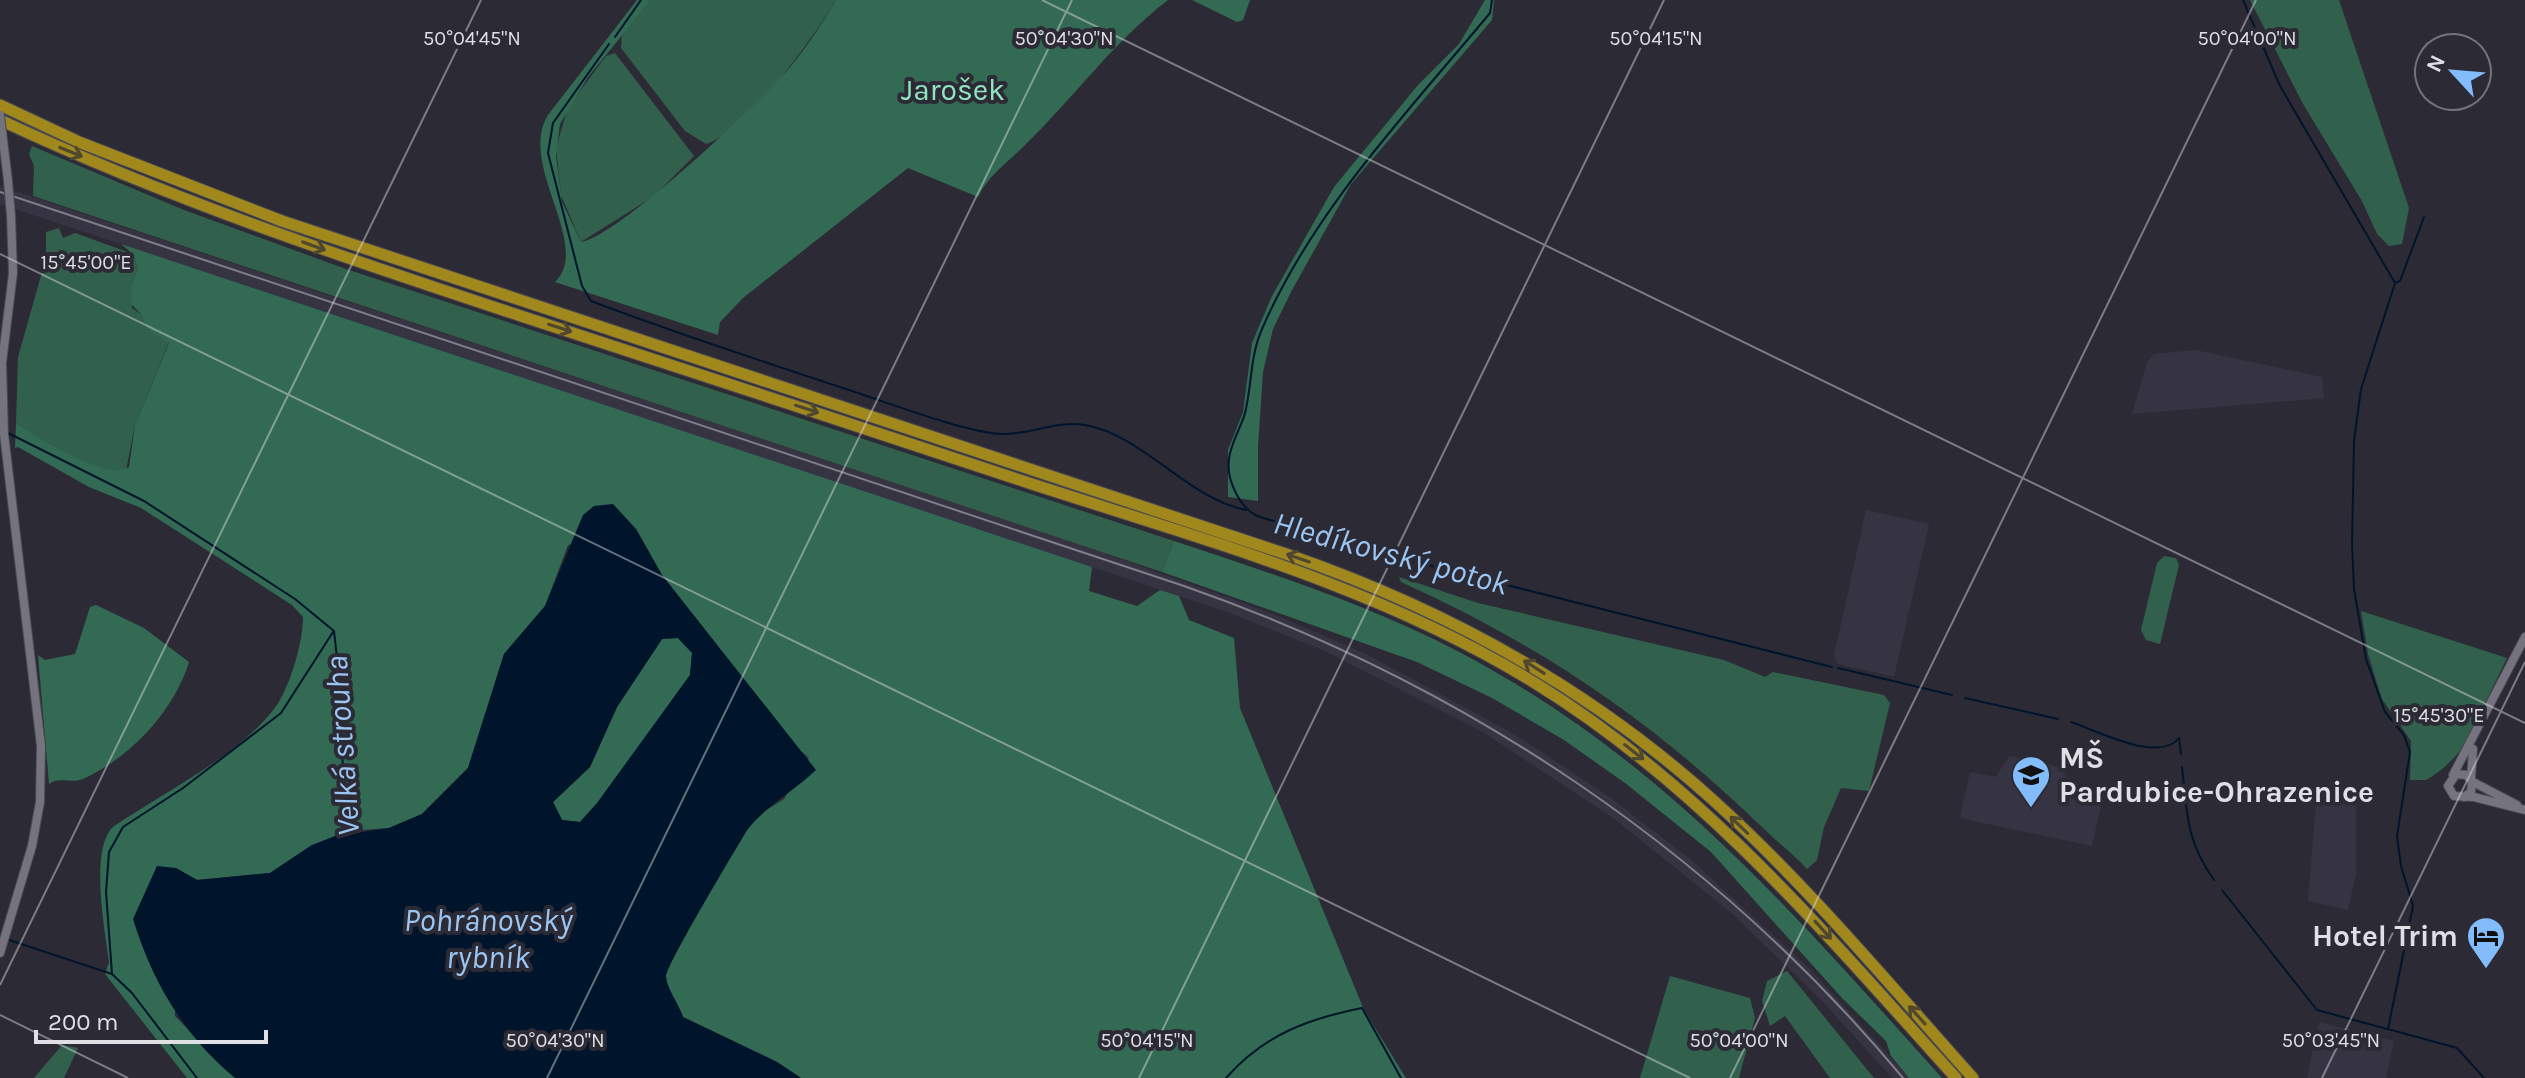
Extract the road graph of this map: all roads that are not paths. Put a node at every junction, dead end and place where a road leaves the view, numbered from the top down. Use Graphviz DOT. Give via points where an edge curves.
graph roads {
  1 [pos="0,105"];
  2 [pos="0,117"];
  3 [pos="2525,637"];
  4 [pos="2485,718"];
  5 [pos="2453,775"];
  6 [pos="2471,780"];
  7 [pos="2464,797"];
  8 [pos="2525,810"];
  9 [pos="1,949"];
  10 [pos="1956,1078"];
  11 [pos="1973,1078"];
  11 -- 1 [label="highway, one-way" via="1780,865 1703,791 1587,701 1456,624 1298,558 282,221"];
  2 -- 9 [label="street, bridge" via="14,260 2,363 3,430 41,746 40,802 32,846"];
  2 -- 10 [label="highway, one-way" via="188,200 350,259 1269,562 1427,624 1545,690 1670,780 1772,876"];
  3 -- 4 [label="street"];
  4 -- 5 [label="street"];
  4 -- 6 [label="street" via="2472,752"];
  5 -- 6 [label="street" via="2462,773"];
  5 -- 7 [label="street" via="2449,791"];
  6 -- 7 [label="street" via="2471,792"];
  6 -- 8 [label="street"];
  7 -- 8 [label="street"];
}
